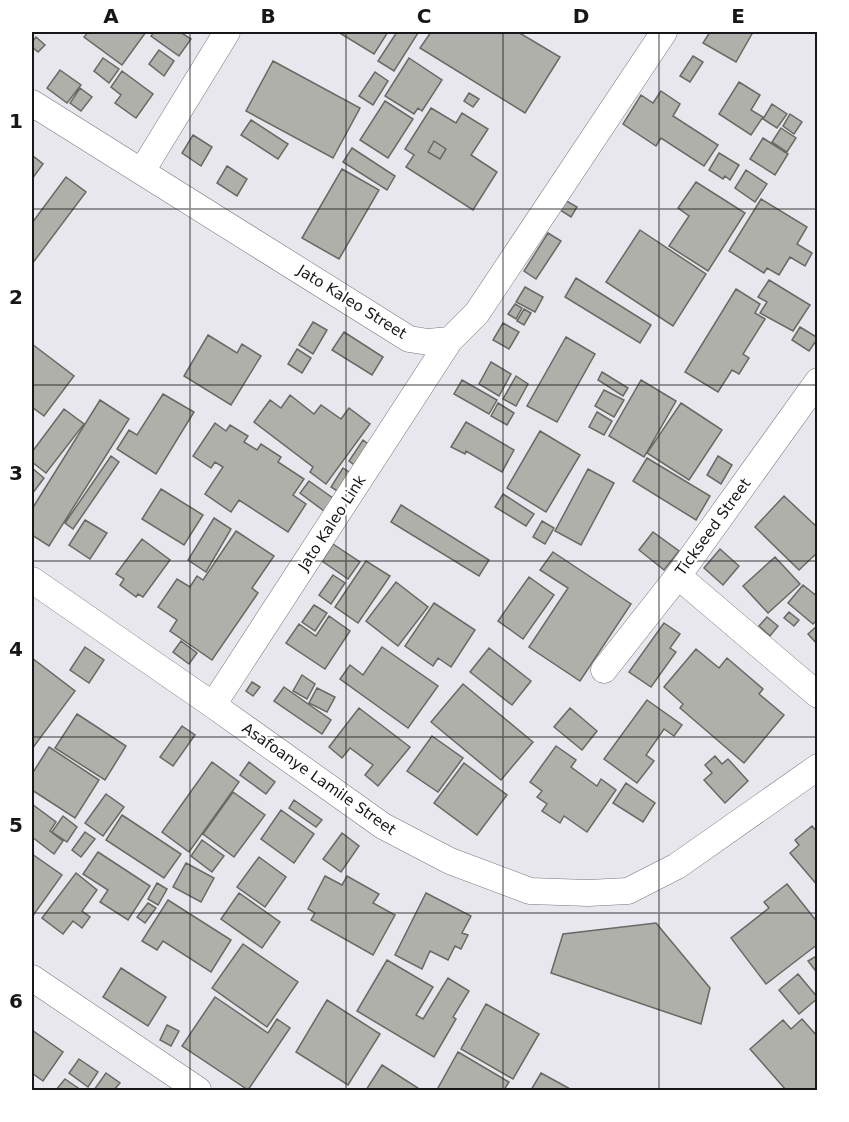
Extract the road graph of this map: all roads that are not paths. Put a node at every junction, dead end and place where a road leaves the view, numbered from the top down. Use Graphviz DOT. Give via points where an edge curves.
graph roads {
  1 [pos="227,32"];
  2 [pos="664,32"];
  3 [pos="32,102"];
  4 [pos="142,171"];
  5 [pos="450,340"];
  6 [pos="818,381"];
  7 [pos="678,576"];
  8 [pos="32,579"];
  9 [pos="604,670"];
  10 [pos="818,695"];
  11 [pos="213,705"];
  12 [pos="818,767"];
  13 [pos="32,978"];
  14 [pos="198,1090"];
  1 -- 4 [label="street"];
  2 -- 5 [label="street" via="477,313"];
  3 -- 4 [label="street, Jato Kaleo Street"];
  4 -- 5 [label="street, Jato Kaleo Street" via="410,339"];
  5 -- 11 [label="street, Jato Kaleo Link"];
  6 -- 7 [label="street, Tickseed Street"];
  7 -- 9 [label="street, Tickseed Street"];
  7 -- 10 [label="street"];
  8 -- 11 [label="street, Asafoanye Lamile Street"];
  11 -- 12 [label="street, Asafoanye Lamile Street" via="383,826 450,861 530,891 628,891 677,866"];
  13 -- 14 [label="street"];
}
